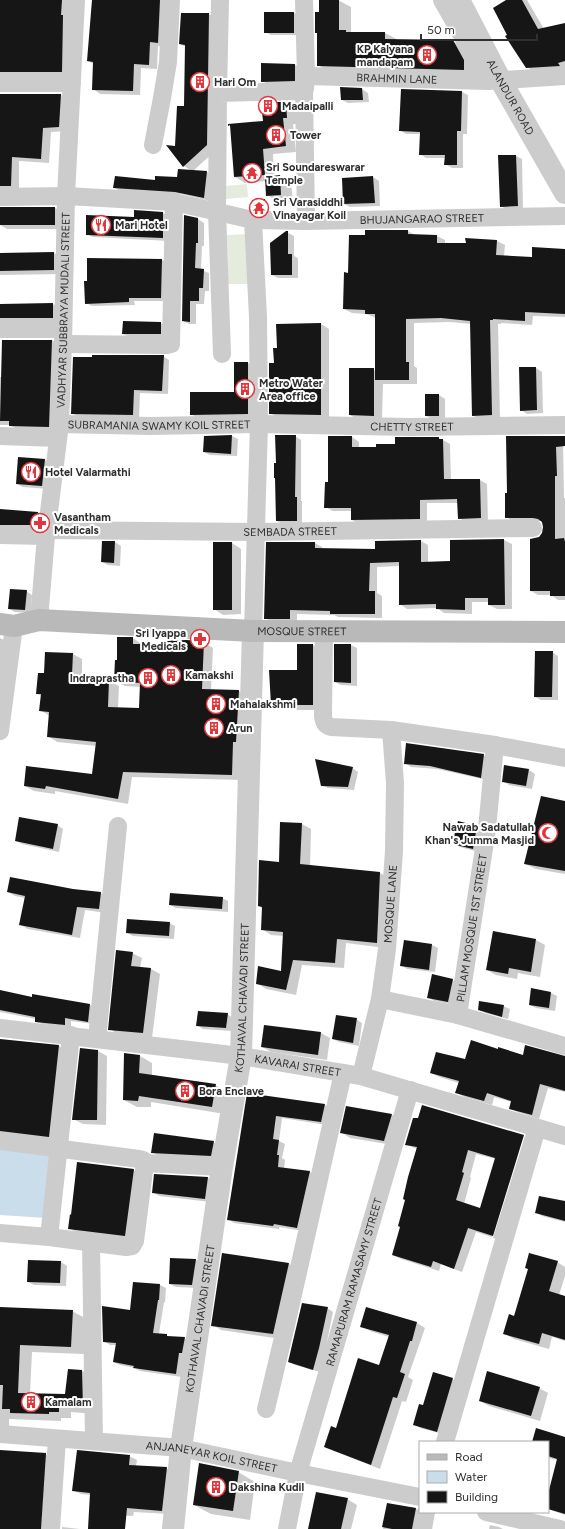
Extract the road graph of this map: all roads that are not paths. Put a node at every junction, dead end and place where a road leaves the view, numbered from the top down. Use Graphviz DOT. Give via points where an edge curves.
graph roads {
  1 [pos="76,0"];
  2 [pos="171,0"];
  3 [pos="220,0"];
  4 [pos="304,0"];
  5 [pos="442,0"];
  6 [pos="458,0"];
  7 [pos="469,0"];
  8 [pos="565,76"];
  9 [pos="501,81"];
  10 [pos="0,83"];
  11 [pos="72,83"];
  12 [pos="305,84"];
  13 [pos="218,93"];
  14 [pos="153,145"];
  15 [pos="565,193"];
  16 [pos="66,196"];
  17 [pos="0,197"];
  18 [pos="174,202"];
  19 [pos="217,211"];
  20 [pos="565,216"];
  21 [pos="253,220"];
  22 [pos="306,221"];
  23 [pos="0,329"];
  24 [pos="63,337"];
  25 [pos="222,354"];
  26 [pos="259,424"];
  27 [pos="565,425"];
  28 [pos="59,431"];
  29 [pos="0,436"];
  30 [pos="532,528"];
  31 [pos="256,532"];
  32 [pos="47,533"];
  33 [pos="0,535"];
  34 [pos="39,620"];
  35 [pos="7,625"];
  36 [pos="252,631"];
  37 [pos="324,632"];
  38 [pos="565,632"];
  39 [pos="391,730"];
  40 [pos="0,731"];
  41 [pos="495,745"];
  42 [pos="565,758"];
  43 [pos="118,826"];
  44 [pos="380,999"];
  45 [pos="458,1015"];
  46 [pos="0,1028"];
  47 [pos="71,1035"];
  48 [pos="97,1039"];
  49 [pos="565,1046"];
  50 [pos="240,1056"];
  51 [pos="343,1073"];
  52 [pos="361,1076"];
  53 [pos="410,1090"];
  54 [pos="537,1128"];
  55 [pos="565,1136"];
  56 [pos="0,1141"];
  57 [pos="58,1149"];
  58 [pos="145,1163"];
  59 [pos="222,1167"];
  60 [pos="0,1233"];
  61 [pos="49,1237"];
  62 [pos="91,1243"];
  63 [pos="266,1409"];
  64 [pos="0,1434"];
  65 [pos="57,1439"];
  66 [pos="94,1441"];
  67 [pos="445,1441"];
  68 [pos="181,1448"];
  69 [pos="298,1473"];
  70 [pos="419,1497"];
  71 [pos="426,1513"];
  72 [pos="490,1513"];
  73 [pos="51,1529"];
  74 [pos="173,1529"];
  75 [pos="287,1529"];
  76 [pos="423,1529"];
  77 [pos="560,1529"];
  1 -- 11 [label="street, VADHYAR SUBBRAYA MUDALI STREET"];
  2 -- 14 [label="street" via="168,62"];
  3 -- 13 [label="street"];
  4 -- 12 [label="street"];
  5 -- 9 [label="street"];
  6 -- 9 [label="street, ALANDUR ROAD"];
  7 -- 9 [label="street"];
  8 -- 9 [label="street, BRAHMIN LANE"];
  9 -- 12 [label="street, BRAHMIN LANE"];
  9 -- 15 [label="street, ALANDUR ROAD"];
  10 -- 11 [label="street"];
  11 -- 16 [label="street, VADHYAR SUBBRAYA MUDALI STREET"];
  12 -- 13 [label="street, BRAHMIN LANE"];
  12 -- 22 [label="street"];
  13 -- 19 [label="street"];
  16 -- 17 [label="street, BHUJANGARAO STREET"];
  16 -- 18 [label="street, BHUJANGARAO STREET"];
  16 -- 24 [label="street, VADHYAR SUBBRAYA MUDALI STREET"];
  18 -- 19 [label="street, BHUJANGARAO STREET"];
  18 -- 24 [label="street" via="171,344"];
  19 -- 21 [label="street, BHUJANGARAO STREET"];
  19 -- 25 [label="street"];
  20 -- 22 [label="street, BHUJANGARAO STREET"];
  21 -- 22 [label="street, BHUJANGARAO STREET"];
  21 -- 26 [label="street" via="258,317"];
  23 -- 24 [label="street"];
  24 -- 28 [label="street, VADHYAR SUBBRAYA MUDALI STREET"];
  26 -- 27 [label="street, CHETTY STREET" via="409,427"];
  26 -- 28 [label="street, SUBRAMANIA SWAMY KOIL STREET"];
  26 -- 31 [label="street"];
  28 -- 29 [label="street, SUBRAMANIA SWAMY KOIL STREET"];
  28 -- 32 [label="street, VADHYAR SUBBRAYA MUDALI STREET"];
  30 -- 31 [label="street, SEMBADA STREET"];
  31 -- 32 [label="street, SEMBADA STREET"];
  31 -- 36 [label="street"];
  32 -- 33 [label="street, SEMBADA STREET"];
  32 -- 34 [label="street, VADHYAR SUBBRAYA MUDALI STREET"];
  34 -- 35 [label="main road, MOSQUE STREET"];
  34 -- 36 [label="main road, MOSQUE STREET"];
  35 -- 40 [label="street"];
  36 -- 37 [label="main road, MOSQUE STREET"];
  36 -- 50 [label="street, KOTHAVAL CHAVADI STREET"];
  37 -- 38 [label="main road, MOSQUE STREET"];
  37 -- 39 [label="street" via="326,725"];
  39 -- 41 [label="street"];
  39 -- 44 [label="street, MOSQUE LANE" via="395,782 394,851 387,949"];
  41 -- 42 [label="street"];
  41 -- 45 [label="street, PILLAM MOSQUE 1ST STREET" via="487,829"];
  43 -- 48 [label="street"];
  44 -- 45 [label="street"];
  44 -- 52 [label="street, MOSQUE LANE"];
  45 -- 49 [label="street"];
  46 -- 47 [label="street, KAVARAI STREET"];
  47 -- 48 [label="street, KAVARAI STREET"];
  47 -- 57 [label="street"];
  48 -- 50 [label="street, KAVARAI STREET"];
  50 -- 51 [label="street, KAVARAI STREET"];
  50 -- 59 [label="street, KOTHAVAL CHAVADI STREET"];
  51 -- 52 [label="street, KAVARAI STREET"];
  51 -- 63 [label="street"];
  52 -- 53 [label="street, KAVARAI STREET"];
  53 -- 54 [label="street, KAVARAI STREET"];
  53 -- 69 [label="street, RAMAPURAM RAMASAMY STREET"];
  54 -- 55 [label="street, KAVARAI STREET"];
  54 -- 67 [label="street"];
  56 -- 57 [label="street"];
  57 -- 58 [label="street" via="139,1159"];
  57 -- 61 [label="street"];
  58 -- 59 [label="street"];
  58 -- 62 [label="street" via="135,1241 132,1246"];
  59 -- 68 [label="street, KOTHAVAL CHAVADI STREET"];
  60 -- 61 [label="street"];
  61 -- 62 [label="street"];
  62 -- 66 [label="street"];
  64 -- 65 [label="street, ANJANEYAR KOIL STREET"];
  65 -- 66 [label="street, ANJANEYAR KOIL STREET"];
  65 -- 73 [label="street"];
  66 -- 68 [label="street, ANJANEYAR KOIL STREET"];
  68 -- 69 [label="street, ANJANEYAR KOIL STREET"];
  68 -- 74 [label="street, KOTHAVAL CHAVADI STREET"];
  69 -- 70 [label="street, ANJANEYAR KOIL STREET"];
  69 -- 75 [label="street, RAMAPURAM RAMASAMY STREET"];
  71 -- 76 [label="street"];
  72 -- 77 [label="street"];
}
